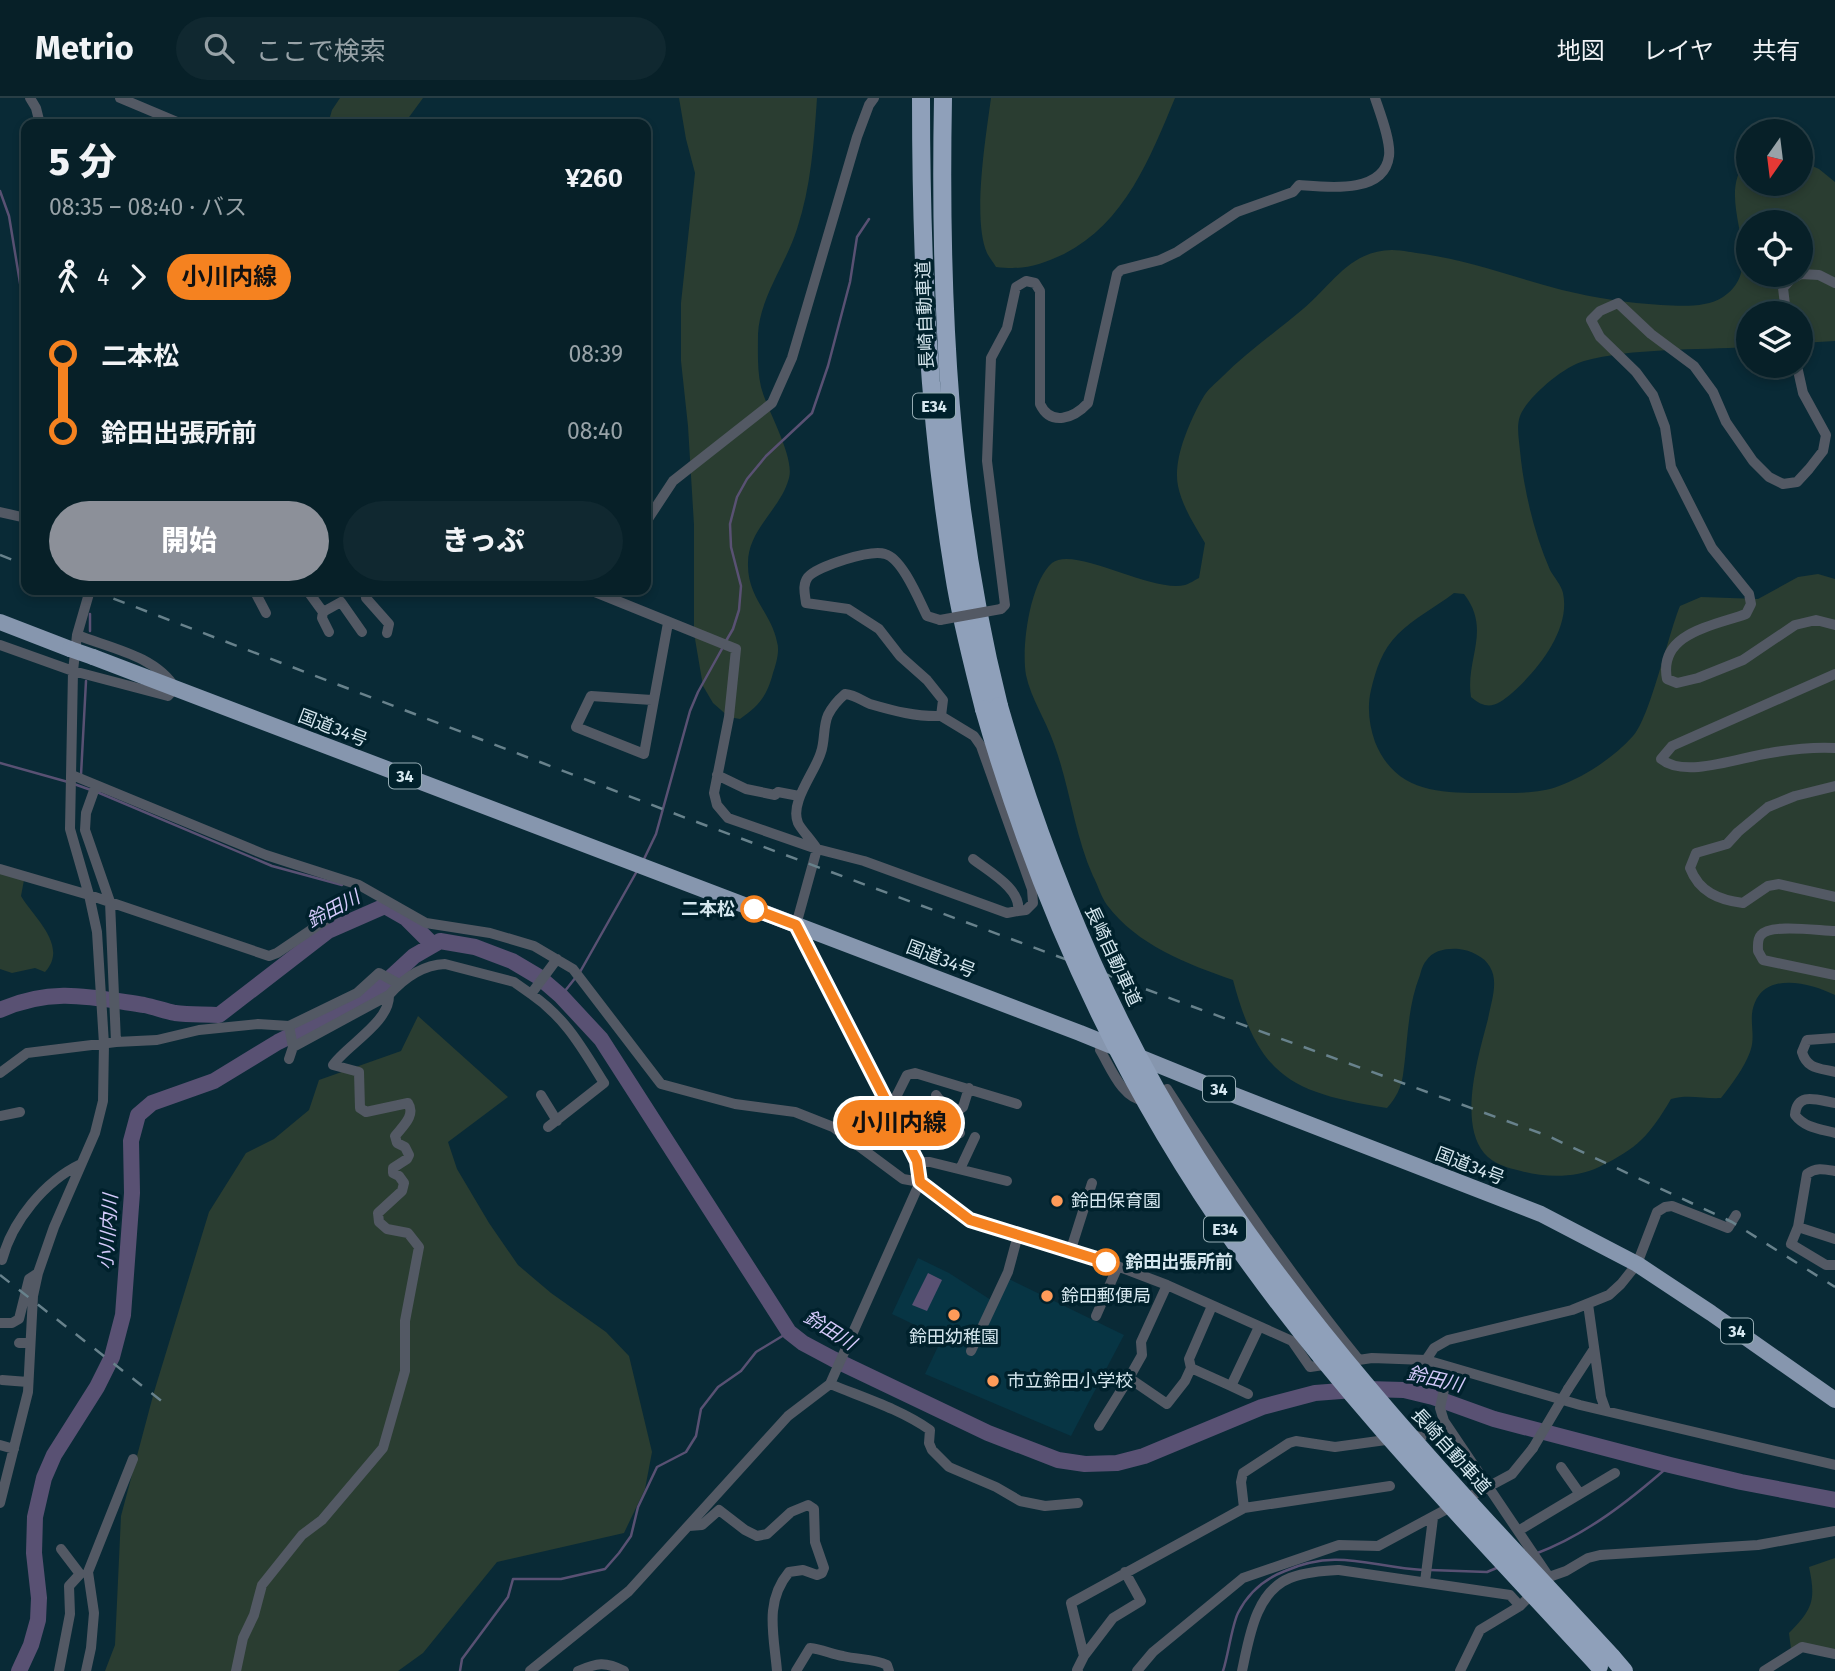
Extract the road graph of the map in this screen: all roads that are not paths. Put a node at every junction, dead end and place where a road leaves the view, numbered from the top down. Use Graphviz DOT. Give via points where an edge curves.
graph roads {
  1 [pos="30,98"];
  2 [pos="120,98"];
  3 [pos="874,98"];
  4 [pos="921,98"];
  5 [pos="943,98"];
  6 [pos="1375,98"];
  7 [pos="39,119"];
  8 [pos="170,119"];
  9 [pos="1813,275"];
  10 [pos="1835,283"];
  11 [pos="1800,378"];
  12 [pos="0,512"];
  13 [pos="651,514"];
  14 [pos="21,517"];
  15 [pos="88,595"];
  16 [pos="257,595"];
  17 [pos="311,595"];
  18 [pos="366,595"];
  19 [pos="602,595"];
  20 [pos="323,612"];
  21 [pos="266,613"];
  22 [pos="0,622"];
  23 [pos="668,623"];
  24 [pos="1835,625"];
  25 [pos="328,632"];
  26 [pos="362,632"];
  27 [pos="387,633"];
  28 [pos="74,642"];
  29 [pos="0,645"];
  30 [pos="74,671"];
  31 [pos="1835,674"];
  32 [pos="175,688"];
  33 [pos="652,700"];
  34 [pos="992,708"];
  35 [pos="941,716"];
  36 [pos="1835,748"];
  37 [pos="717,775"];
  38 [pos="73,776"];
  39 [pos="93,784"];
  40 [pos="1835,786"];
  41 [pos="800,796"];
  42 [pos="72,835"];
  43 [pos="817,849"];
  44 [pos="973,859"];
  45 [pos="95,860"];
  46 [pos="0,869"];
  47 [pos="89,895"];
  48 [pos="1835,897"];
  49 [pos="110,902"];
  50 [pos="351,903"];
  51 [pos="1018,911"];
  52 [pos="796,925"];
  53 [pos="1835,931"];
  54 [pos="556,961"];
  55 [pos="1835,975"];
  56 [pos="399,984"];
  57 [pos="532,993"];
  58 [pos="389,995"];
  59 [pos="289,1028"];
  60 [pos="1835,1038"];
  61 [pos="116,1042"];
  62 [pos="1102,1042"];
  63 [pos="104,1044"];
  64 [pos="293,1047"];
  65 [pos="289,1059"];
  66 [pos="1175,1072"];
  67 [pos="1835,1072"];
  68 [pos="0,1073"];
  69 [pos="970,1088"];
  70 [pos="1167,1090"];
  71 [pos="541,1095"];
  72 [pos="936,1095"];
  73 [pos="1835,1103"];
  74 [pos="1017,1104"];
  75 [pos="891,1107"];
  76 [pos="20,1112"];
  77 [pos="0,1116"];
  78 [pos="951,1116"];
  79 [pos="960,1133"];
  80 [pos="1835,1133"];
  81 [pos="975,1137"];
  82 [pos="917,1161"];
  83 [pos="81,1164"];
  84 [pos="960,1170"];
  85 [pos="1835,1171"];
  86 [pos="1007,1181"];
  87 [pos="920,1182"];
  88 [pos="1092,1184"];
  89 [pos="1736,1215"];
  90 [pos="1798,1227"];
  91 [pos="1018,1235"];
  92 [pos="1835,1239"];
  93 [pos="1071,1249"];
  94 [pos="2,1260"];
  95 [pos="1637,1264"];
  96 [pos="1835,1265"];
  97 [pos="1118,1266"];
  98 [pos="38,1273"];
  99 [pos="1167,1285"];
  100 [pos="1588,1304"];
  101 [pos="1212,1306"];
  102 [pos="1096,1316"];
  103 [pos="0,1323"];
  104 [pos="1259,1327"];
  105 [pos="1594,1349"];
  106 [pos="971,1351"];
  107 [pos="1359,1360"];
  108 [pos="1426,1360"];
  109 [pos="1191,1368"];
  110 [pos="1449,1371"];
  111 [pos="1129,1378"];
  112 [pos="2,1380"];
  113 [pos="28,1382"];
  114 [pos="832,1382"];
  115 [pos="1231,1386"];
  116 [pos="1248,1394"];
  117 [pos="1835,1400"];
  118 [pos="1606,1411"];
  119 [pos="1099,1426"];
  120 [pos="1449,1432"];
  121 [pos="0,1446"];
  122 [pos="14,1450"];
  123 [pos="133,1459"];
  124 [pos="1835,1465"];
  125 [pos="1562,1473"];
  126 [pos="1615,1473"];
  127 [pos="3,1477"];
  128 [pos="1390,1486"];
  129 [pos="1489,1489"];
  130 [pos="1580,1494"];
  131 [pos="0,1503"];
  132 [pos="1078,1503"];
  133 [pos="1244,1508"];
  134 [pos="1433,1518"];
  135 [pos="689,1526"];
  136 [pos="1518,1531"];
  137 [pos="1835,1531"];
  138 [pos="61,1549"];
  139 [pos="1125,1572"];
  140 [pos="84,1573"];
  141 [pos="1549,1577"];
  142 [pos="1425,1579"];
  143 [pos="1520,1606"];
  144 [pos="1835,1654"];
  145 [pos="1084,1656"];
  146 [pos="1610,1666"];
  147 [pos="591,1668"];
  148 [pos="59,1671"];
  149 [pos="86,1671"];
  150 [pos="236,1671"];
  151 [pos="530,1671"];
  152 [pos="578,1671"];
  153 [pos="624,1671"];
  154 [pos="777,1671"];
  155 [pos="796,1671"];
  156 [pos="889,1671"];
  157 [pos="1078,1671"];
  158 [pos="1137,1671"];
  159 [pos="1242,1671"];
  160 [pos="1460,1671"];
  161 [pos="1764,1671"];
  1 -- 7 [label="street"];
  2 -- 8 [label="street"];
  3 -- 13 [label="street" via="857,137 792,358 772,403 673,481"];
  4 -- 34 [label="highway, 長崎自動車道 / E34" via="930,363 942,492 954,576"];
  5 -- 34 [label="highway, 長崎自動車道 / E34" via="947,362 970,573"];
  6 -- 35 [label="street, bridge" via="1389,157 1376,177 1345,187 1299,185 1293,192 1237,212 1177,252 1117,274 1088,403 1078,414 1053,418 1040,404 1040,291 1035,283 1026,281 1016,287 1007,328 991,358 986,461 1005,605 1001,609 940,620 927,616 897,561 885,553 820,569 807,578 806,603 848,609 879,629 943,701"];
  9 -- 10 [label="street"];
  11 -- 24 [label="street" via="1826,435 1823,451 1809,469 1797,482 1783,484 1753,461 1694,366 1618,303 1591,320 1600,337 1653,395 1665,427 1671,467 1712,548 1749,594 1746,614 1683,636 1664,665 1667,679 1677,683 1698,678 1743,660 1795,625 1816,620"];
  12 -- 14 [label="street"];
  15 -- 28 [label="street"];
  16 -- 21 [label="street"];
  17 -- 20 [label="street"];
  18 -- 27 [label="street" via="389,624"];
  19 -- 23 [label="street"];
  20 -- 25 [label="street"];
  20 -- 26 [label="street" via="341,602"];
  22 -- 28 [label="highway, 国道34号 / 34"];
  23 -- 33 [label="street"];
  23 -- 37 [label="street" via="736,649"];
  28 -- 30 [label="street"];
  28 -- 32 [label="highway, 国道34号 / 34, bridge" via="93,656"];
  28 -- 32 [label="street" via="154,665"];
  29 -- 30 [label="street"];
  30 -- 32 [label="street" via="168,696"];
  30 -- 38 [label="street"];
  31 -- 36 [label="street" via="1672,746 1661,759 1675,767 1700,767 1810,747"];
  32 -- 52 [label="highway, 国道34号 / 34"];
  33 -- 33 [label="street" via="644,754 576,727 591,696"];
  34 -- 146 [label="highway, 長崎自動車道 / E34, bridge" via="1017,819 1045,894 1133,1081 1184,1167 1240,1251 1393,1442"];
  35 -- 41 [label="street" via="902,713 845,694 827,716 821,753"];
  35 -- 51 [label="street" via="974,736 981,746 1032,889 1033,903"];
  37 -- 41 [label="street" via="746,789"];
  37 -- 43 [label="street" via="714,793 728,818"];
  38 -- 39 [label="street"];
  38 -- 42 [label="street"];
  39 -- 45 [label="street" via="85,830"];
  39 -- 54 [label="street" via="266,855 359,884 426,923 490,933 534,946"];
  40 -- 48 [label="street" via="1768,807 1727,844 1696,853 1690,868 1695,881 1723,901 1743,903 1779,884"];
  41 -- 43 [label="street" via="798,823"];
  42 -- 45 [label="street"];
  42 -- 47 [label="street"];
  43 -- 51 [label="street" via="864,861 1007,913"];
  43 -- 52 [label="street"];
  44 -- 51 [label="street" via="1013,892"];
  45 -- 49 [label="street"];
  46 -- 47 [label="street"];
  47 -- 49 [label="street"];
  47 -- 63 [label="street" via="102,977"];
  49 -- 50 [label="street" via="269,956"];
  49 -- 61 [label="street"];
  52 -- 62 [label="highway, 国道34号 / 34"];
  52 -- 75 [label="street"];
  53 -- 55 [label="street" via="1773,929 1762,933 1758,951 1763,960"];
  54 -- 57 [label="street"];
  54 -- 87 [label="street" via="574,970 662,1084 735,1104 794,1112 833,1127 903,1179"];
  56 -- 57 [label="street" via="445,964 514,982"];
  56 -- 58 [label="street"];
  56 -- 59 [label="street" via="379,973 358,993"];
  57 -- 71 [label="street" via="569,1027 604,1083 553,1124"];
  58 -- 64 [label="street"];
  58 -- 150 [label="street" via="390,1002 371,1028 333,1065 359,1072 360,1108 366,1112 408,1103 411,1108 395,1136 409,1155 393,1168 404,1183 402,1191 378,1213 379,1222 387,1229 408,1233 419,1247 405,1321 405,1371 383,1448 262,1585"];
  59 -- 61 [label="street" via="258,1024"];
  59 -- 64 [label="street"];
  60 -- 67 [label="street" via="1807,1040 1802,1052 1810,1066"];
  61 -- 63 [label="street"];
  62 -- 66 [label="highway, 国道34号 / 34"];
  62 -- 70 [label="street" via="1100,1050 1131,1097 1151,1101"];
  63 -- 68 [label="street" via="27,1053"];
  63 -- 83 [label="street" via="103,1101"];
  64 -- 65 [label="street"];
  66 -- 70 [label="street"];
  66 -- 95 [label="highway, 国道34号 / 34" via="1541,1214"];
  69 -- 74 [label="street"];
  69 -- 75 [label="street" via="915,1073 907,1075"];
  69 -- 78 [label="street" via="964,1107"];
  70 -- 107 [label="street" via="1235,1196"];
  72 -- 78 [label="street"];
  73 -- 80 [label="street" via="1801,1099 1795,1115 1810,1127"];
  75 -- 82 [label="street"];
  76 -- 77 [label="street"];
  78 -- 79 [label="street"];
  81 -- 84 [label="street"];
  82 -- 84 [label="street"];
  82 -- 87 [label="street"];
  83 -- 94 [label="street" via="47,1187 6,1244"];
  83 -- 98 [label="street"];
  84 -- 86 [label="street"];
  85 -- 90 [label="street" via="1822,1168 1807,1174"];
  87 -- 91 [label="street" via="970,1220"];
  87 -- 114 [label="street"];
  88 -- 93 [label="street"];
  89 -- 95 [label="street" via="1728,1228 1665,1207 1657,1212"];
  90 -- 92 [label="street"];
  90 -- 96 [label="street" via="1791,1244 1826,1265"];
  91 -- 93 [label="street"];
  91 -- 106 [label="street" via="1007,1272"];
  93 -- 97 [label="street"];
  95 -- 100 [label="street" via="1609,1295"];
  95 -- 117 [label="highway, 国道34号 / 34"];
  97 -- 99 [label="street"];
  97 -- 102 [label="street"];
  98 -- 103 [label="street" via="29,1279 19,1319"];
  98 -- 113 [label="street" via="24,1343"];
  99 -- 101 [label="street"];
  99 -- 111 [label="street"];
  100 -- 105 [label="street"];
  100 -- 108 [label="street" via="1448,1340"];
  101 -- 104 [label="street"];
  101 -- 109 [label="street" via="1189,1359"];
  104 -- 107 [label="street" via="1292,1341 1310,1367"];
  104 -- 115 [label="street"];
  105 -- 118 [label="street"];
  105 -- 129 [label="street, bridge" via="1534,1448 1513,1474"];
  107 -- 108 [label="street"];
  108 -- 110 [label="street"];
  109 -- 111 [label="street" via="1167,1404"];
  109 -- 115 [label="street"];
  110 -- 118 [label="street"];
  110 -- 120 [label="street" via="1440,1408"];
  111 -- 119 [label="street"];
  112 -- 113 [label="street"];
  113 -- 122 [label="street"];
  114 -- 132 [label="street" via="930,1430 932,1450 949,1467 1020,1501 1045,1506"];
  114 -- 135 [label="street" via="788,1416"];
  115 -- 116 [label="street"];
  118 -- 124 [label="street"];
  120 -- 129 [label="street"];
  120 -- 133 [label="street" via="1335,1447 1289,1443 1243,1473"];
  121 -- 122 [label="street"];
  122 -- 127 [label="street"];
  123 -- 140 [label="street"];
  125 -- 130 [label="street"];
  126 -- 130 [label="street"];
  127 -- 131 [label="street"];
  128 -- 133 [label="street"];
  129 -- 134 [label="street"];
  129 -- 136 [label="street"];
  130 -- 136 [label="street"];
  133 -- 139 [label="street"];
  134 -- 142 [label="street"];
  134 -- 158 [label="street" via="1378,1546 1339,1545 1243,1578 1153,1652"];
  135 -- 151 [label="street" via="629,1591"];
  135 -- 154 [label="street" via="702,1525 719,1510 757,1536 767,1534 791,1512 808,1505 814,1509 815,1542 824,1569 817,1575 789,1572 776,1589 772,1612"];
  136 -- 141 [label="street"];
  137 -- 141 [label="street" via="1758,1545 1600,1555"];
  138 -- 140 [label="street"];
  139 -- 145 [label="street" via="1141,1601 1113,1618"];
  139 -- 145 [label="street" via="1071,1603"];
  140 -- 148 [label="street" via="69,1586 70,1614"];
  140 -- 149 [label="street" via="94,1613"];
  141 -- 143 [label="street"];
  142 -- 143 [label="street" via="1510,1595"];
  142 -- 159 [label="street" via="1339,1570 1289,1578 1254,1616"];
  143 -- 160 [label="street" via="1480,1630"];
  144 -- 161 [label="street" via="1802,1647"];
  145 -- 157 [label="street"];
  147 -- 152 [label="street"];
  147 -- 153 [label="street" via="599,1662"];
  155 -- 156 [label="street" via="810,1648 878,1661"];
}
